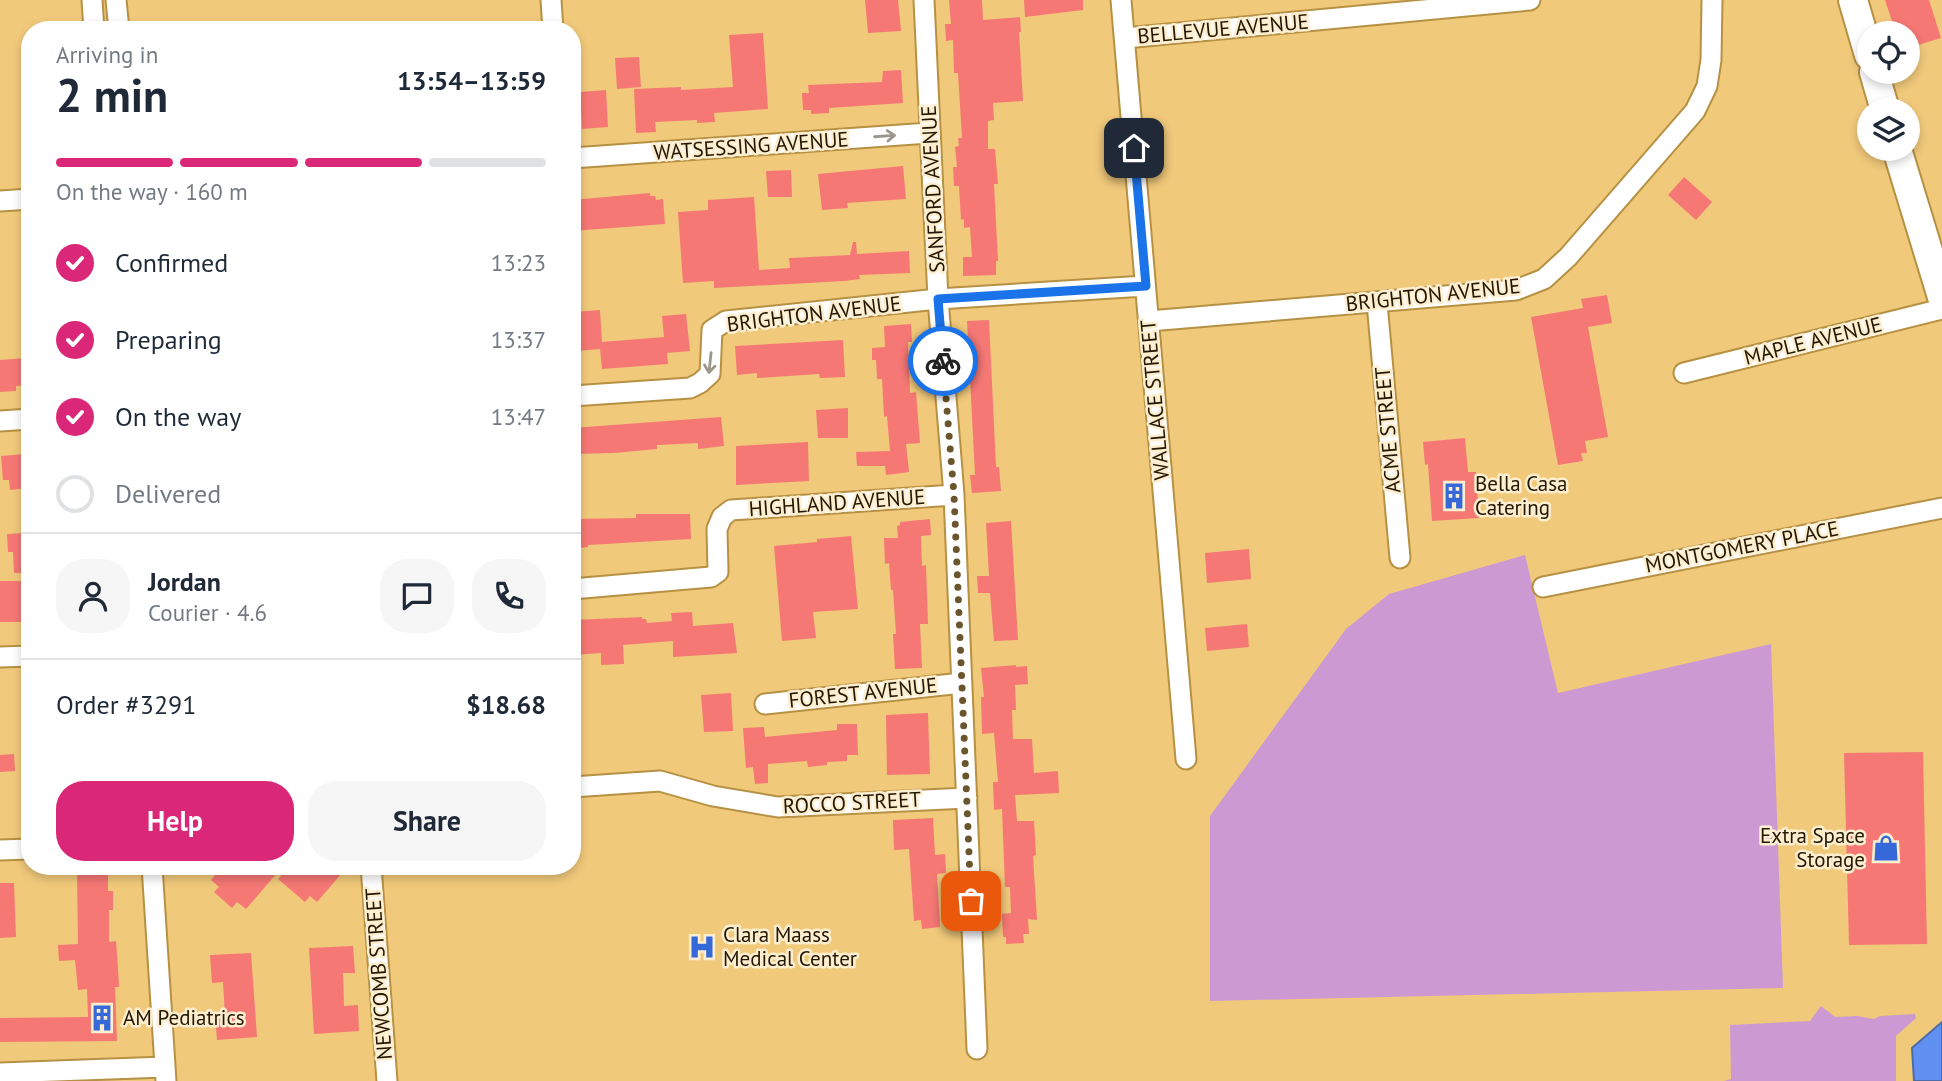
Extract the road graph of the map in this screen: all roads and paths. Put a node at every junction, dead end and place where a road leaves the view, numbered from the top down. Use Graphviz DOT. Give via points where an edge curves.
graph roads {
  1 [pos="92,0"];
  2 [pos="117,0"];
  3 [pos="551,0"];
  4 [pos="924,0"];
  5 [pos="1121,0"];
  6 [pos="1530,0"];
  7 [pos="1712,0"];
  8 [pos="1853,0"];
  9 [pos="93,21"];
  10 [pos="118,21"];
  11 [pos="552,21"];
  12 [pos="1859,21"];
  13 [pos="1125,38"];
  14 [pos="929,132"];
  15 [pos="581,157"];
  16 [pos="1901,161"];
  17 [pos="21,200"];
  18 [pos="0,201"];
  19 [pos="1146,286"];
  20 [pos="1942,297"];
  21 [pos="938,299"];
  22 [pos="1377,303"];
  23 [pos="1942,309"];
  24 [pos="1149,321"];
  25 [pos="1685,373"];
  26 [pos="581,395"];
  27 [pos="21,420"];
  28 [pos="0,421"];
  29 [pos="954,495"];
  30 [pos="1942,508"];
  31 [pos="1400,558"];
  32 [pos="1543,587"];
  33 [pos="581,588"];
  34 [pos="21,656"];
  35 [pos="0,657"];
  36 [pos="962,683"];
  37 [pos="765,704"];
  38 [pos="1186,759"];
  39 [pos="581,786"];
  40 [pos="967,797"];
  41 [pos="21,849"];
  42 [pos="0,850"];
  43 [pos="153,875"];
  44 [pos="372,875"];
  45 [pos="977,1049"];
  46 [pos="0,1073"];
  47 [pos="166,1074"];
  48 [pos="387,1081"];
  1 -- 9 [label="street"];
  2 -- 10 [label="street"];
  3 -- 11 [label="street"];
  4 -- 14 [label="street, SANFORD AVENUE"];
  5 -- 13 [label="street, WALLACE STREET"];
  6 -- 13 [label="street, BELLEVUE AVENUE"];
  7 -- 22 [label="street, BRIGHTON AVENUE" via="1711,60 1707,86 1695,111 1544,279 1517,290"];
  8 -- 12 [label="street"];
  13 -- 19 [label="street, WALLACE STREET"];
  15 -- 14 [label="street, WATSESSING AVENUE, one-way"];
  14 -- 21 [label="street, SANFORD AVENUE"];
  16 -- 20 [label="street"];
  17 -- 18 [label="street"];
  19 -- 21 [label="street, BRIGHTON AVENUE"];
  19 -- 24 [label="street, WALLACE STREET"];
  21 -- 26 [label="street, BRIGHTON AVENUE, one-way" via="726,321 712,330 710,374 700,383 690,388"];
  21 -- 29 [label="street, SANFORD AVENUE"];
  22 -- 24 [label="street, BRIGHTON AVENUE"];
  22 -- 31 [label="street, ACME STREET"];
  23 -- 25 [label="street, MAPLE AVENUE"];
  24 -- 38 [label="street, WALLACE STREET"];
  27 -- 28 [label="street"];
  29 -- 33 [label="street, HIGHLAND AVENUE" via="731,510 717,529 718,572 711,577"];
  29 -- 36 [label="street, SANFORD AVENUE"];
  30 -- 32 [label="street, MONTGOMERY PLACE"];
  34 -- 35 [label="street"];
  36 -- 37 [label="street, FOREST AVENUE"];
  36 -- 40 [label="street, SANFORD AVENUE"];
  39 -- 40 [label="street, ROCCO STREET" via="660,781 778,807"];
  40 -- 45 [label="street, SANFORD AVENUE"];
  41 -- 42 [label="street"];
  43 -- 47 [label="street"];
  44 -- 48 [label="street, NEWCOMB STREET"];
  46 -- 47 [label="street"];
}
